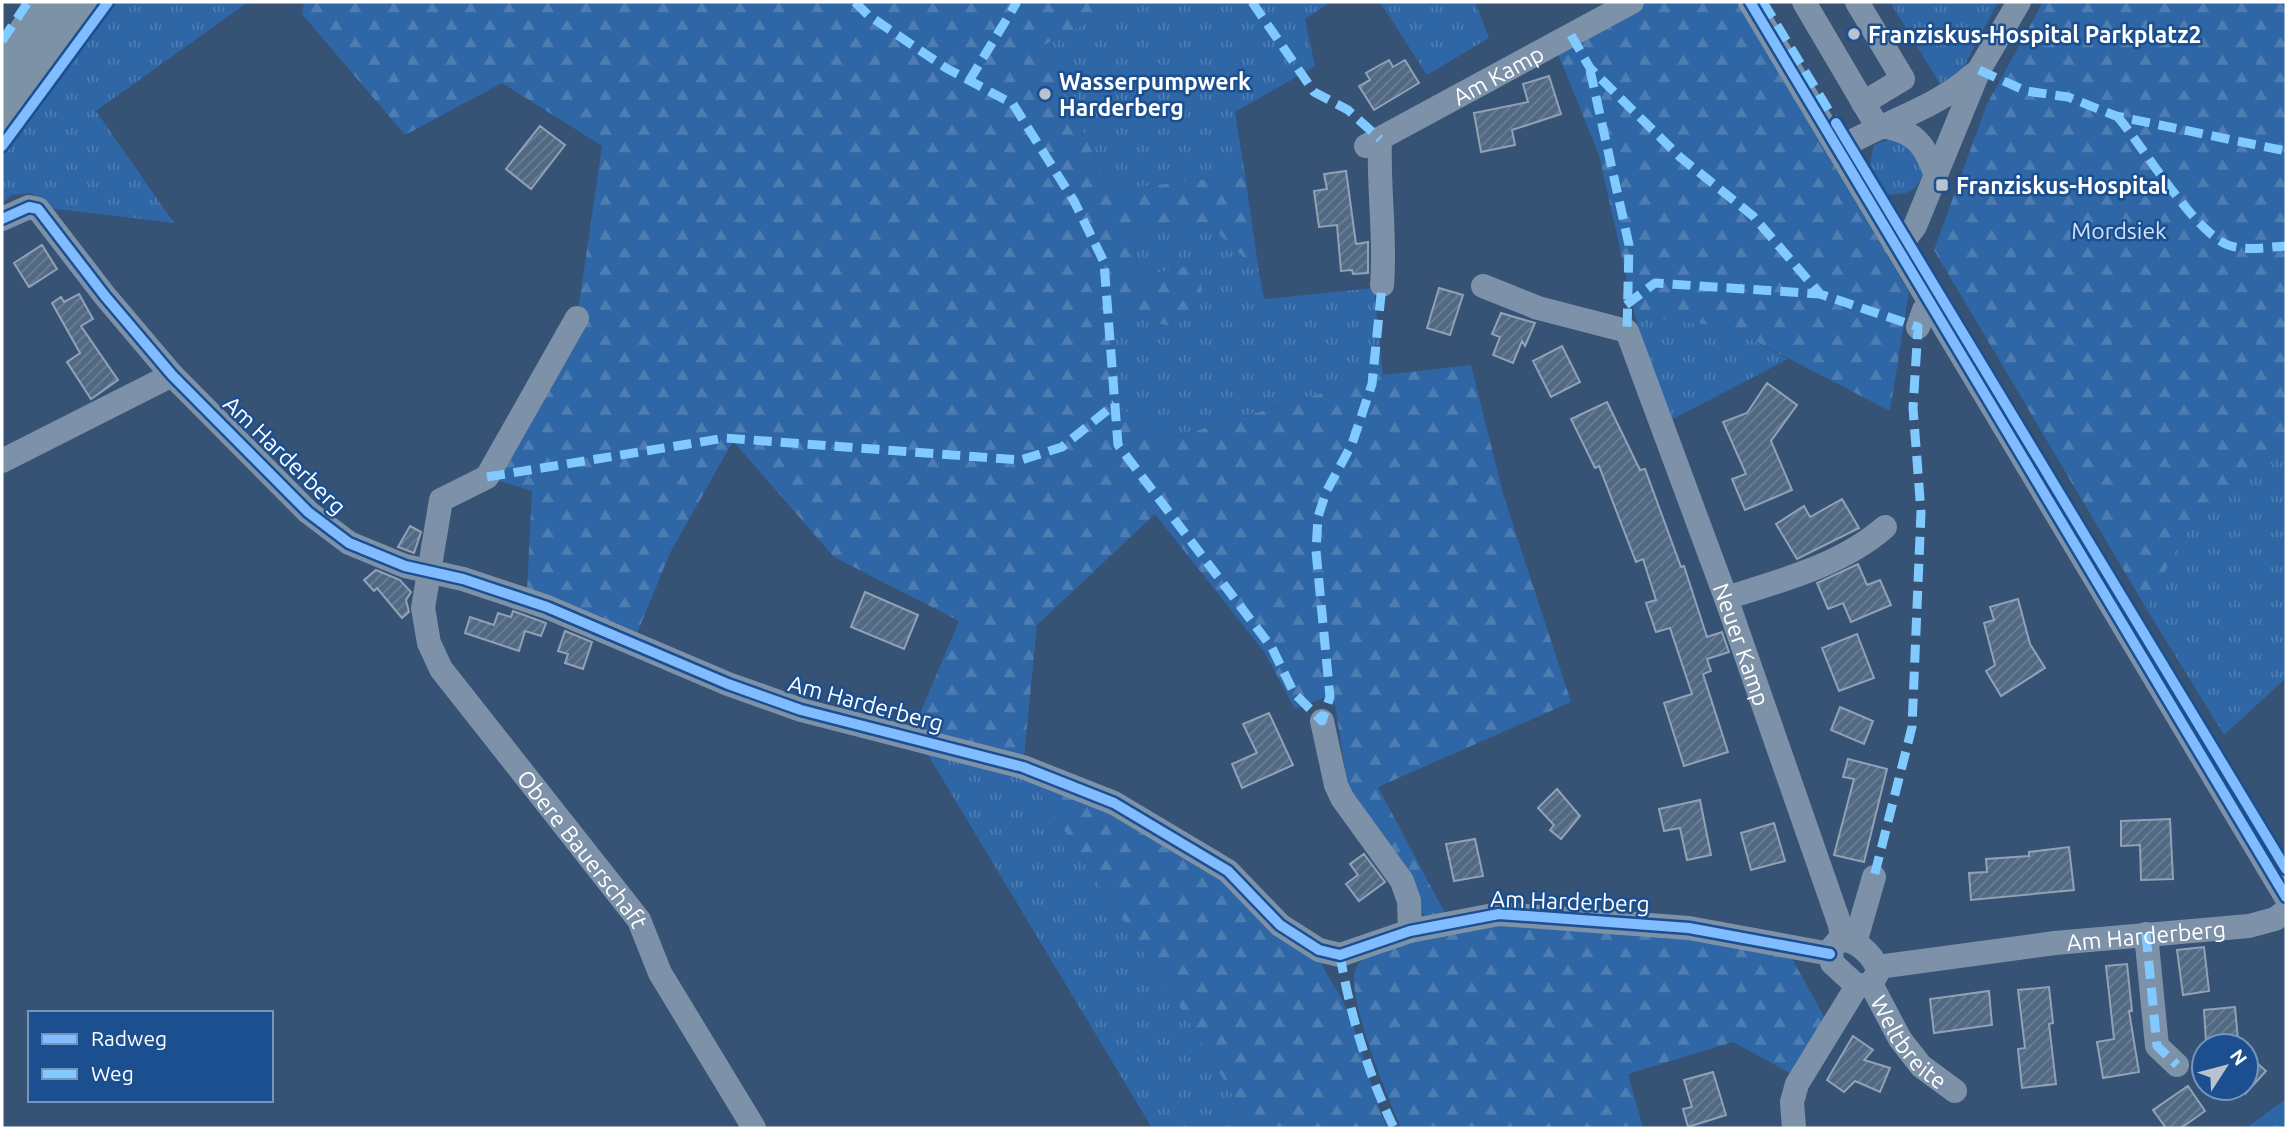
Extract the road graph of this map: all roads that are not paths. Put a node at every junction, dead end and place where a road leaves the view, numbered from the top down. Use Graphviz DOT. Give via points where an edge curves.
graph roads {
  1 [pos="47,2"];
  2 [pos="82,2"];
  3 [pos="1632,2"];
  4 [pos="1750,2"];
  5 [pos="1804,2"];
  6 [pos="1857,2"];
  7 [pos="2019,2"];
  8 [pos="1979,70"];
  9 [pos="2,71"];
  10 [pos="1863,103"];
  11 [pos="2,122"];
  12 [pos="1877,126"];
  13 [pos="1838,149"];
  14 [pos="1935,173"];
  15 [pos="2,219"];
  16 [pos="1895,245"];
  17 [pos="1382,285"];
  18 [pos="1483,286"];
  19 [pos="1931,303"];
  20 [pos="577,318"];
  21 [pos="1918,327"];
  22 [pos="172,375"];
  23 [pos="2,461"];
  24 [pos="1885,527"];
  25 [pos="430,572"];
  26 [pos="1726,597"];
  27 [pos="1322,721"];
  28 [pos="1874,877"];
  29 [pos="2286,897"];
  30 [pos="2286,911"];
  31 [pos="1410,931"];
  32 [pos="2146,934"];
  33 [pos="1842,946"];
  34 [pos="1869,979"];
  35 [pos="2177,1065"];
  36 [pos="1955,1091"];
  37 [pos="754,1128"];
  38 [pos="1794,1128"];
  1 -- 9 [label="highway"];
  2 -- 11 [label="highway"];
  3 -- 17 [label="street, Am Kamp" via="1373,142 1385,246"];
  4 -- 13 [label="street"];
  5 -- 10 [label="street"];
  6 -- 10 [label="street" via="1903,79"];
  7 -- 8 [label="street"];
  8 -- 12 [label="street" via="1946,98"];
  8 -- 14 [label="street"];
  10 -- 12 [label="street"];
  12 -- 13 [label="street"];
  12 -- 14 [label="street" via="1898,128 1916,137"];
  13 -- 16 [label="street"];
  14 -- 16 [label="street" via="1914,226"];
  15 -- 22 [label="street, Am Harderberg" via="29,206 38,209"];
  16 -- 19 [label="street"];
  18 -- 26 [label="street, Neuer Kamp" via="1538,308 1627,331"];
  19 -- 21 [label="street"];
  19 -- 29 [label="street"];
  20 -- 25 [label="street, Obere Bauerschaft" via="486,477 440,500"];
  22 -- 23 [label="street"];
  22 -- 25 [label="street, Am Harderberg" via="308,512 349,543 382,559"];
  24 -- 26 [label="street" via="1856,549 1781,581"];
  25 -- 31 [label="street, Am Harderberg" via="547,607 801,710 1023,767 1114,803 1228,871 1280,925 1330,955"];
  25 -- 37 [label="street, Obere Bauerschaft" via="424,608 429,643 441,669 639,920 660,973"];
  26 -- 33 [label="street, Neuer Kamp" via="1840,925"];
  27 -- 31 [label="street" via="1342,798 1407,892"];
  28 -- 33 [label="street"];
  30 -- 32 [label="street, Am Harderberg" via="2249,926"];
  31 -- 33 [label="street, Am Harderberg" via="1499,914 1689,928"];
  32 -- 34 [label="street, Am Harderberg"];
  32 -- 35 [label="street" via="2157,1046"];
  33 -- 34 [label="street, Weltbreite" via="1836,967"];
  34 -- 36 [label="street, Weltbreite" via="1900,1039 1921,1066"];
  34 -- 38 [label="street" via="1797,1084 1792,1102"];
}
